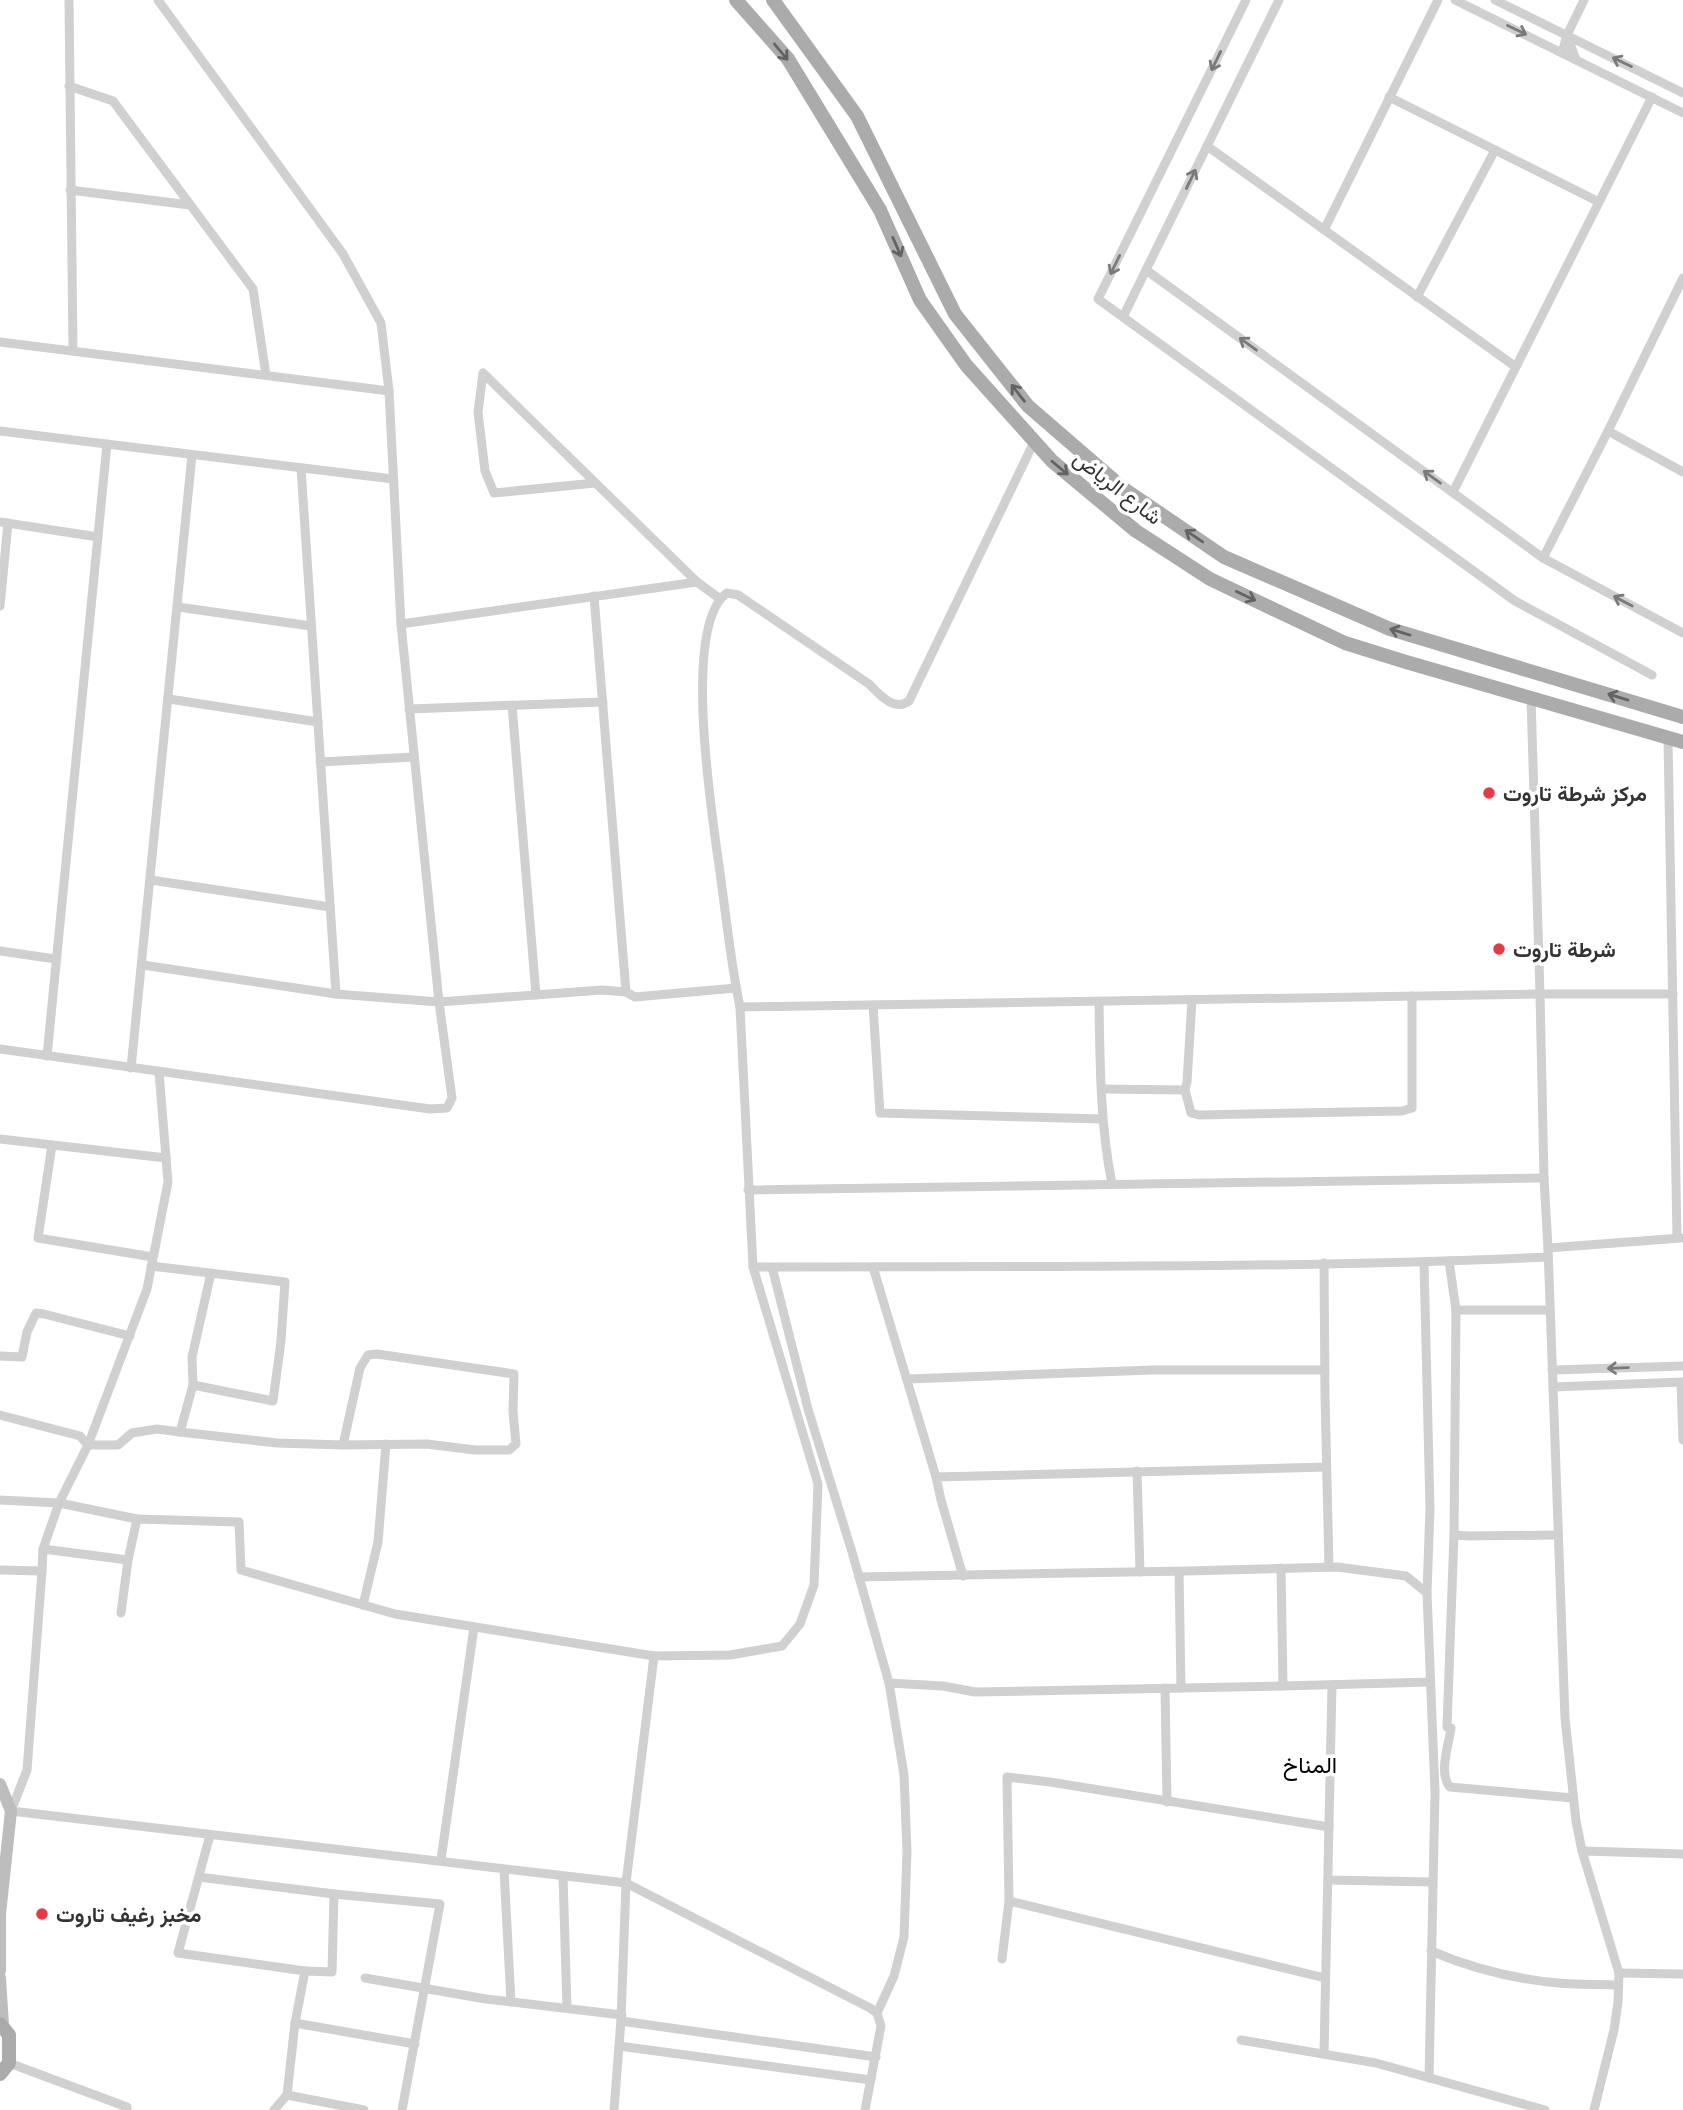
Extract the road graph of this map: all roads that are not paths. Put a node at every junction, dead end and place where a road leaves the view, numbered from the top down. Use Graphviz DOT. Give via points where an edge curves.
graph roads {
  1 [pos="69,0"];
  2 [pos="158,0"];
  3 [pos="736,0"];
  4 [pos="773,0"];
  5 [pos="1246,0"];
  6 [pos="1279,0"];
  7 [pos="1438,0"];
  8 [pos="1455,0"];
  9 [pos="1495,0"];
  10 [pos="1584,0"];
  11 [pos="1567,35"];
  12 [pos="1562,53"];
  13 [pos="1576,60"];
  14 [pos="68,86"];
  15 [pos="1683,93"];
  16 [pos="1390,97"];
  17 [pos="1652,97"];
  18 [pos="1683,113"];
  19 [pos="1207,146"];
  20 [pos="1495,150"];
  21 [pos="70,190"];
  22 [pos="1599,202"];
  23 [pos="190,205"];
  24 [pos="1324,230"];
  25 [pos="1146,270"];
  26 [pos="1683,278"];
  27 [pos="1418,297"];
  28 [pos="1123,317"];
  29 [pos="0,342"];
  30 [pos="73,351"];
  31 [pos="1516,367"];
  32 [pos="266,376"];
  33 [pos="388,391"];
  34 [pos="1608,430"];
  35 [pos="0,431"];
  36 [pos="1034,442"];
  37 [pos="107,444"];
  38 [pos="192,454"];
  39 [pos="301,468"];
  40 [pos="1683,472"];
  41 [pos="393,479"];
  42 [pos="595,483"];
  43 [pos="1453,492"];
  44 [pos="4,523"];
  45 [pos="98,537"];
  46 [pos="1543,558"];
  47 [pos="697,582"];
  48 [pos="594,596"];
  49 [pos="719,598"];
  50 [pos="0,606"];
  51 [pos="178,607"];
  52 [pos="401,624"];
  53 [pos="311,626"];
  54 [pos="1683,633"];
  55 [pos="1652,675"];
  56 [pos="1531,698"];
  57 [pos="169,699"];
  58 [pos="603,702"];
  59 [pos="512,705"];
  60 [pos="409,709"];
  61 [pos="1683,717"];
  62 [pos="318,722"];
  63 [pos="1668,737"];
  64 [pos="1683,742"];
  65 [pos="414,757"];
  66 [pos="320,762"];
  67 [pos="1671,866"];
  68 [pos="1683,869"];
  69 [pos="151,880"];
  70 [pos="330,907"];
  71 [pos="0,951"];
  72 [pos="56,959"];
  73 [pos="143,965"];
  74 [pos="736,988"];
  75 [pos="626,992"];
  76 [pos="336,994"];
  77 [pos="1540,994"];
  78 [pos="1673,994"];
  79 [pos="536,995"];
  80 [pos="1412,996"];
  81 [pos="1192,1000"];
  82 [pos="439,1002"];
  83 [pos="1098,1002"];
  84 [pos="873,1005"];
  85 [pos="740,1007"];
  86 [pos="0,1049"];
  87 [pos="47,1056"];
  88 [pos="131,1068"];
  89 [pos="159,1072"];
  90 [pos="1102,1089"];
  91 [pos="1185,1090"];
  92 [pos="1102,1119"];
  93 [pos="1679,1123"];
  94 [pos="0,1139"];
  95 [pos="52,1145"];
  96 [pos="166,1158"];
  97 [pos="1544,1178"];
  98 [pos="1112,1184"];
  99 [pos="748,1190"];
  100 [pos="1680,1238"];
  101 [pos="1548,1253"];
  102 [pos="1449,1261"];
  103 [pos="152,1262"];
  104 [pos="1424,1262"];
  105 [pos="1324,1263"];
  106 [pos="752,1267"];
  107 [pos="772,1267"];
  108 [pos="873,1267"];
  109 [pos="211,1273"];
  110 [pos="1456,1310"];
  111 [pos="1550,1310"];
  112 [pos="130,1336"];
  113 [pos="0,1356"];
  114 [pos="1683,1366"];
  115 [pos="1324,1370"];
  116 [pos="1552,1370"];
  117 [pos="908,1379"];
  118 [pos="1682,1382"];
  119 [pos="192,1385"];
  120 [pos="1553,1387"];
  121 [pos="0,1415"];
  122 [pos="180,1432"];
  123 [pos="1683,1440"];
  124 [pos="88,1444"];
  125 [pos="386,1444"];
  126 [pos="343,1445"];
  127 [pos="1326,1466"];
  128 [pos="1137,1471"];
  129 [pos="936,1476"];
  130 [pos="0,1500"];
  131 [pos="59,1503"];
  132 [pos="137,1519"];
  133 [pos="1454,1535"];
  134 [pos="1558,1535"];
  135 [pos="43,1549"];
  136 [pos="128,1560"];
  137 [pos="1329,1567"];
  138 [pos="1281,1568"];
  139 [pos="0,1570"];
  140 [pos="41,1571"];
  141 [pos="1140,1572"];
  142 [pos="1179,1572"];
  143 [pos="963,1576"];
  144 [pos="859,1577"];
  145 [pos="1427,1593"];
  146 [pos="363,1605"];
  147 [pos="121,1613"];
  148 [pos="474,1628"];
  149 [pos="654,1656"];
  150 [pos="1430,1682"];
  151 [pos="889,1683"];
  152 [pos="1332,1685"];
  153 [pos="1283,1686"];
  154 [pos="1165,1688"];
  155 [pos="1181,1688"];
  156 [pos="0,1784"];
  157 [pos="1573,1798"];
  158 [pos="1167,1802"];
  159 [pos="11,1811"];
  160 [pos="1329,1827"];
  161 [pos="210,1835"];
  162 [pos="1582,1850"];
  163 [pos="1683,1854"];
  164 [pos="440,1860"];
  165 [pos="504,1870"];
  166 [pos="563,1876"];
  167 [pos="199,1877"];
  168 [pos="1328,1880"];
  169 [pos="1432,1882"];
  170 [pos="626,1883"];
  171 [pos="334,1894"];
  172 [pos="1009,1901"];
  173 [pos="0,1914"];
  174 [pos="1431,1951"];
  175 [pos="1002,1959"];
  176 [pos="0,1971"];
  177 [pos="305,1971"];
  178 [pos="1619,1972"];
  179 [pos="1683,1974"];
  180 [pos="0,1978"];
  181 [pos="365,1978"];
  182 [pos="1325,1978"];
  183 [pos="1618,1984"];
  184 [pos="425,1989"];
  185 [pos="511,2002"];
  186 [pos="567,2008"];
  187 [pos="877,2014"];
  188 [pos="622,2018"];
  189 [pos="295,2022"];
  190 [pos="1,2025"];
  191 [pos="1241,2040"];
  192 [pos="415,2044"];
  193 [pos="619,2046"];
  194 [pos="1324,2054"];
  195 [pos="876,2057"];
  196 [pos="4,2068"];
  197 [pos="1429,2078"];
  198 [pos="871,2080"];
  199 [pos="287,2095"];
  200 [pos="127,2110"];
  201 [pos="274,2110"];
  202 [pos="364,2110"];
  203 [pos="402,2110"];
  204 [pos="614,2110"];
  205 [pos="865,2110"];
  206 [pos="1545,2110"];
  207 [pos="1594,2110"];
  1 -- 14 [label="street"];
  2 -- 33 [label="street" via="343,254 380,323"];
  3 -- 36 [label="main road, شارع الرياض, one-way" via="788,59 880,210 920,300 966,365"];
  61 -- 4 [label="main road, شارع الرياض, one-way" via="1390,629 1224,557 1124,489 1028,406 955,314 857,116"];
  5 -- 28 [label="street, one-way" via="1098,299"];
  6 -- 19 [label="street"];
  7 -- 16 [label="street"];
  8 -- 12 [label="street, one-way"];
  9 -- 11 [label="street"];
  10 -- 11 [label="street"];
  11 -- 12 [label="street"];
  11 -- 13 [label="street"];
  15 -- 11 [label="street, one-way"];
  12 -- 13 [label="street"];
  13 -- 17 [label="street"];
  14 -- 21 [label="street"];
  14 -- 23 [label="street" via="113,101"];
  16 -- 20 [label="street"];
  16 -- 24 [label="street"];
  17 -- 18 [label="street"];
  17 -- 22 [label="street"];
  19 -- 24 [label="street"];
  25 -- 19 [label="street, one-way"];
  20 -- 22 [label="street"];
  20 -- 27 [label="street"];
  21 -- 23 [label="street"];
  21 -- 30 [label="street"];
  22 -- 31 [label="street"];
  23 -- 32 [label="street" via="253,289"];
  24 -- 27 [label="street"];
  25 -- 28 [label="street"];
  43 -- 25 [label="street, one-way"];
  26 -- 34 [label="street"];
  27 -- 31 [label="street"];
  28 -- 55 [label="street" via="1515,601"];
  29 -- 30 [label="street"];
  30 -- 32 [label="street"];
  31 -- 43 [label="street"];
  32 -- 33 [label="street"];
  33 -- 41 [label="street"];
  34 -- 40 [label="street"];
  34 -- 46 [label="street"];
  35 -- 37 [label="street"];
  36 -- 49 [label="street" via="904,705 886,700 738,595 727,593"];
  36 -- 56 [label="main road, شارع الرياض, one-way" via="1136,531 1210,579 1345,643"];
  37 -- 38 [label="street"];
  37 -- 45 [label="street"];
  38 -- 39 [label="street"];
  38 -- 51 [label="street"];
  39 -- 41 [label="street"];
  39 -- 53 [label="street"];
  41 -- 52 [label="street"];
  42 -- 42 [label="street" via="586,474 483,373 478,412 485,471 494,493"];
  42 -- 47 [label="street"];
  43 -- 46 [label="street"];
  44 -- 45 [label="street"];
  44 -- 50 [label="street"];
  45 -- 72 [label="street"];
  54 -- 46 [label="street, one-way"];
  47 -- 48 [label="street"];
  47 -- 49 [label="street"];
  48 -- 52 [label="street"];
  48 -- 58 [label="street"];
  49 -- 74 [label="street" via="706,634 702,678 707,776"];
  51 -- 53 [label="street"];
  51 -- 57 [label="street"];
  52 -- 60 [label="street"];
  53 -- 62 [label="street"];
  56 -- 63 [label="main road, شارع الرياض"];
  56 -- 77 [label="street"];
  57 -- 62 [label="street"];
  57 -- 69 [label="street"];
  58 -- 59 [label="street"];
  58 -- 75 [label="street"];
  59 -- 60 [label="street"];
  59 -- 79 [label="street"];
  60 -- 65 [label="street"];
  62 -- 66 [label="street"];
  63 -- 64 [label="main road, شارع الرياض"];
  63 -- 67 [label="street"];
  65 -- 66 [label="street"];
  65 -- 82 [label="street"];
  66 -- 70 [label="street"];
  67 -- 68 [label="street"];
  67 -- 78 [label="street"];
  69 -- 70 [label="street"];
  69 -- 73 [label="street"];
  70 -- 76 [label="street"];
  71 -- 72 [label="street"];
  72 -- 87 [label="street"];
  73 -- 76 [label="street"];
  73 -- 88 [label="street"];
  74 -- 75 [label="street" via="635,997"];
  74 -- 85 [label="street"];
  75 -- 79 [label="street"];
  76 -- 82 [label="street"];
  77 -- 78 [label="street"];
  77 -- 80 [label="street"];
  77 -- 97 [label="street"];
  78 -- 93 [label="street"];
  79 -- 82 [label="street"];
  80 -- 81 [label="street"];
  80 -- 91 [label="street" via="1412,1108 1199,1115 1191,1113"];
  81 -- 83 [label="street"];
  81 -- 91 [label="street"];
  82 -- 89 [label="street" via="452,1098 447,1108"];
  83 -- 84 [label="street"];
  83 -- 90 [label="street"];
  84 -- 85 [label="street"];
  84 -- 92 [label="street" via="880,1113"];
  85 -- 99 [label="street"];
  86 -- 87 [label="street"];
  87 -- 88 [label="street"];
  88 -- 89 [label="street"];
  89 -- 96 [label="street"];
  90 -- 91 [label="street"];
  90 -- 92 [label="street"];
  92 -- 98 [label="street"];
  93 -- 100 [label="street"];
  94 -- 95 [label="street"];
  95 -- 96 [label="street"];
  95 -- 103 [label="street" via="38,1238"];
  96 -- 103 [label="street" via="168,1182"];
  97 -- 98 [label="street"];
  97 -- 101 [label="street"];
  98 -- 99 [label="street"];
  99 -- 106 [label="street"];
  100 -- 101 [label="street"];
  101 -- 102 [label="street"];
  101 -- 111 [label="street"];
  102 -- 104 [label="street"];
  102 -- 110 [label="street"];
  103 -- 109 [label="street"];
  103 -- 112 [label="street"];
  104 -- 105 [label="street"];
  104 -- 145 [label="street" via="1430,1507"];
  105 -- 108 [label="street"];
  105 -- 115 [label="street"];
  106 -- 107 [label="street"];
  106 -- 149 [label="street" via="818,1484 814,1585 800,1624 782,1646 730,1655"];
  107 -- 108 [label="street"];
  107 -- 144 [label="street" via="808,1409"];
  108 -- 117 [label="street"];
  109 -- 119 [label="street" via="192,1357"];
  109 -- 119 [label="street" via="285,1282 273,1401"];
  110 -- 111 [label="street"];
  110 -- 133 [label="street"];
  111 -- 116 [label="street"];
  112 -- 113 [label="street" via="36,1314 22,1357"];
  112 -- 124 [label="street"];
  114 -- 116 [label="street, one-way"];
  115 -- 117 [label="street" via="1152,1370"];
  115 -- 127 [label="street"];
  116 -- 120 [label="street"];
  117 -- 129 [label="street"];
  118 -- 120 [label="street"];
  118 -- 123 [label="street"];
  119 -- 122 [label="street"];
  120 -- 134 [label="street"];
  121 -- 124 [label="street" via="80,1436"];
  122 -- 124 [label="street" via="157,1429 132,1433 118,1444"];
  122 -- 126 [label="street"];
  124 -- 131 [label="street"];
  125 -- 126 [label="street"];
  125 -- 126 [label="street" via="509,1450 516,1444 514,1374 368,1355 360,1368"];
  125 -- 146 [label="street" via="378,1542"];
  127 -- 128 [label="street"];
  127 -- 137 [label="street"];
  128 -- 129 [label="street"];
  128 -- 141 [label="street"];
  129 -- 143 [label="street"];
  130 -- 131 [label="street"];
  131 -- 132 [label="street"];
  131 -- 135 [label="street"];
  132 -- 136 [label="street"];
  132 -- 146 [label="street" via="239,1522 241,1570"];
  133 -- 134 [label="street"];
  133 -- 157 [label="street" via="1446,1783 1450,1787"];
  134 -- 157 [label="street"];
  135 -- 136 [label="street"];
  135 -- 140 [label="street"];
  136 -- 147 [label="street"];
  137 -- 138 [label="street"];
  137 -- 145 [label="street" via="1406,1576"];
  138 -- 142 [label="street"];
  138 -- 153 [label="street"];
  139 -- 140 [label="street"];
  140 -- 159 [label="street" via="27,1770"];
  141 -- 142 [label="street"];
  141 -- 143 [label="street"];
  142 -- 155 [label="street"];
  143 -- 144 [label="street"];
  144 -- 151 [label="street"];
  145 -- 150 [label="street"];
  146 -- 148 [label="street"];
  148 -- 149 [label="street"];
  148 -- 164 [label="street"];
  149 -- 170 [label="street"];
  150 -- 152 [label="street"];
  150 -- 169 [label="street" via="1435,1792"];
  151 -- 154 [label="street" via="975,1692"];
  151 -- 187 [label="street" via="904,1775 904,1937"];
  152 -- 153 [label="street"];
  152 -- 160 [label="street"];
  153 -- 155 [label="street"];
  154 -- 155 [label="street"];
  154 -- 158 [label="street"];
  156 -- 159 [label="street"];
  157 -- 162 [label="street"];
  158 -- 160 [label="street"];
  158 -- 172 [label="street" via="1007,1777"];
  159 -- 161 [label="street"];
  159 -- 173 [label="street"];
  160 -- 168 [label="street"];
  161 -- 164 [label="street"];
  161 -- 167 [label="street"];
  162 -- 163 [label="street"];
  162 -- 178 [label="street"];
  164 -- 165 [label="street"];
  165 -- 166 [label="street"];
  165 -- 185 [label="street"];
  166 -- 170 [label="street"];
  166 -- 186 [label="street"];
  167 -- 171 [label="street"];
  167 -- 177 [label="street" via="178,1953"];
  168 -- 169 [label="street"];
  168 -- 182 [label="street"];
  169 -- 174 [label="street"];
  170 -- 187 [label="street"];
  170 -- 188 [label="street"];
  171 -- 177 [label="street" via="332,1972"];
  171 -- 184 [label="street" via="440,1904"];
  172 -- 175 [label="street"];
  172 -- 182 [label="street"];
  173 -- 176 [label="street"];
  174 -- 183 [label="street" via="1512,1976 1560,1984"];
  174 -- 197 [label="street"];
  177 -- 189 [label="street"];
  178 -- 179 [label="street"];
  178 -- 183 [label="street"];
  180 -- 190 [label="street"];
  181 -- 184 [label="street"];
  182 -- 194 [label="street"];
  183 -- 207 [label="street" via="1614,2030"];
  184 -- 185 [label="street"];
  184 -- 192 [label="street"];
  185 -- 186 [label="street"];
  186 -- 188 [label="street"];
  187 -- 195 [label="street" via="881,2026"];
  188 -- 193 [label="street"];
  188 -- 195 [label="street"];
  189 -- 192 [label="street"];
  189 -- 199 [label="street"];
  190 -- 196 [label="main road" via="9,2035"];
  191 -- 194 [label="street"];
  192 -- 203 [label="street"];
  193 -- 198 [label="street"];
  193 -- 204 [label="street"];
  194 -- 197 [label="street"];
  195 -- 198 [label="street"];
  196 -- 200 [label="street"];
  197 -- 206 [label="street"];
  198 -- 205 [label="street"];
  199 -- 201 [label="street"];
  199 -- 202 [label="street"];
}
